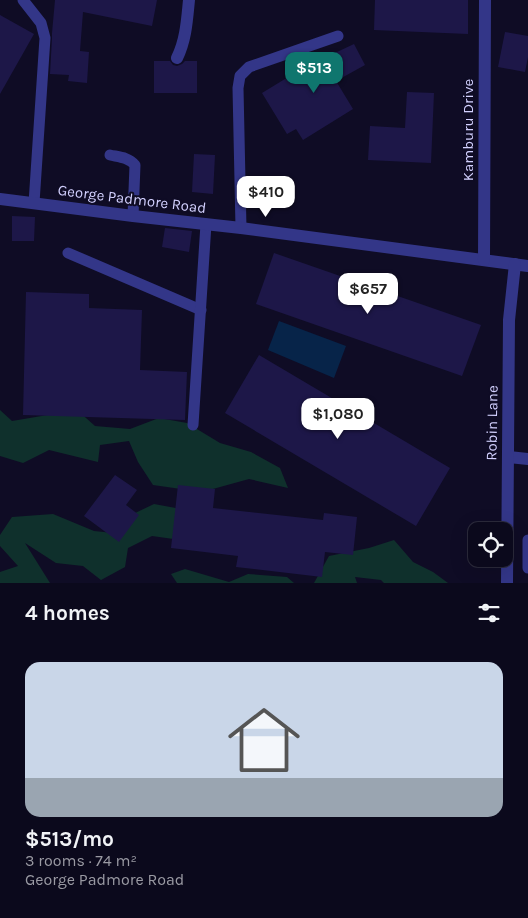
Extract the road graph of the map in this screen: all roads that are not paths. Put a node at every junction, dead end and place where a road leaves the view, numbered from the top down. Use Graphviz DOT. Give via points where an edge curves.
graph roads {
  1 [pos="23,0"];
  2 [pos="189,0"];
  3 [pos="485,0"];
  4 [pos="338,36"];
  5 [pos="177,58"];
  6 [pos="110,155"];
  7 [pos="0,199"];
  8 [pos="34,203"];
  9 [pos="133,216"];
  10 [pos="206,224"];
  11 [pos="241,228"];
  12 [pos="68,253"];
  13 [pos="484,260"];
  14 [pos="522,265"];
  15 [pos="201,310"];
  16 [pos="193,425"];
  17 [pos="508,457"];
  18 [pos="528,459"];
  19 [pos="528,540"];
  20 [pos="528,568"];
  21 [pos="507,583"];
  1 -- 8 [label="lane" via="40,23 45,38"];
  2 -- 5 [label="street" via="184,39"];
  3 -- 13 [label="street, Kamburu Drive"];
  4 -- 11 [label="lane" via="248,66 240,76"];
  6 -- 9 [label="lane" via="127,158 135,165"];
  7 -- 8 [label="street, George Padmore Road"];
  8 -- 9 [label="street, George Padmore Road"];
  9 -- 10 [label="street, George Padmore Road"];
  10 -- 11 [label="street, George Padmore Road"];
  10 -- 15 [label="lane"];
  11 -- 13 [label="street, George Padmore Road"];
  12 -- 15 [label="lane"];
  13 -- 14 [label="street, George Padmore Road"];
  14 -- 17 [label="street, Robin Lane" via="509,320"];
  15 -- 16 [label="lane"];
  17 -- 18 [label="street"];
  17 -- 21 [label="street, Robin Lane"];
  19 -- 20 [label="lane"];
}
